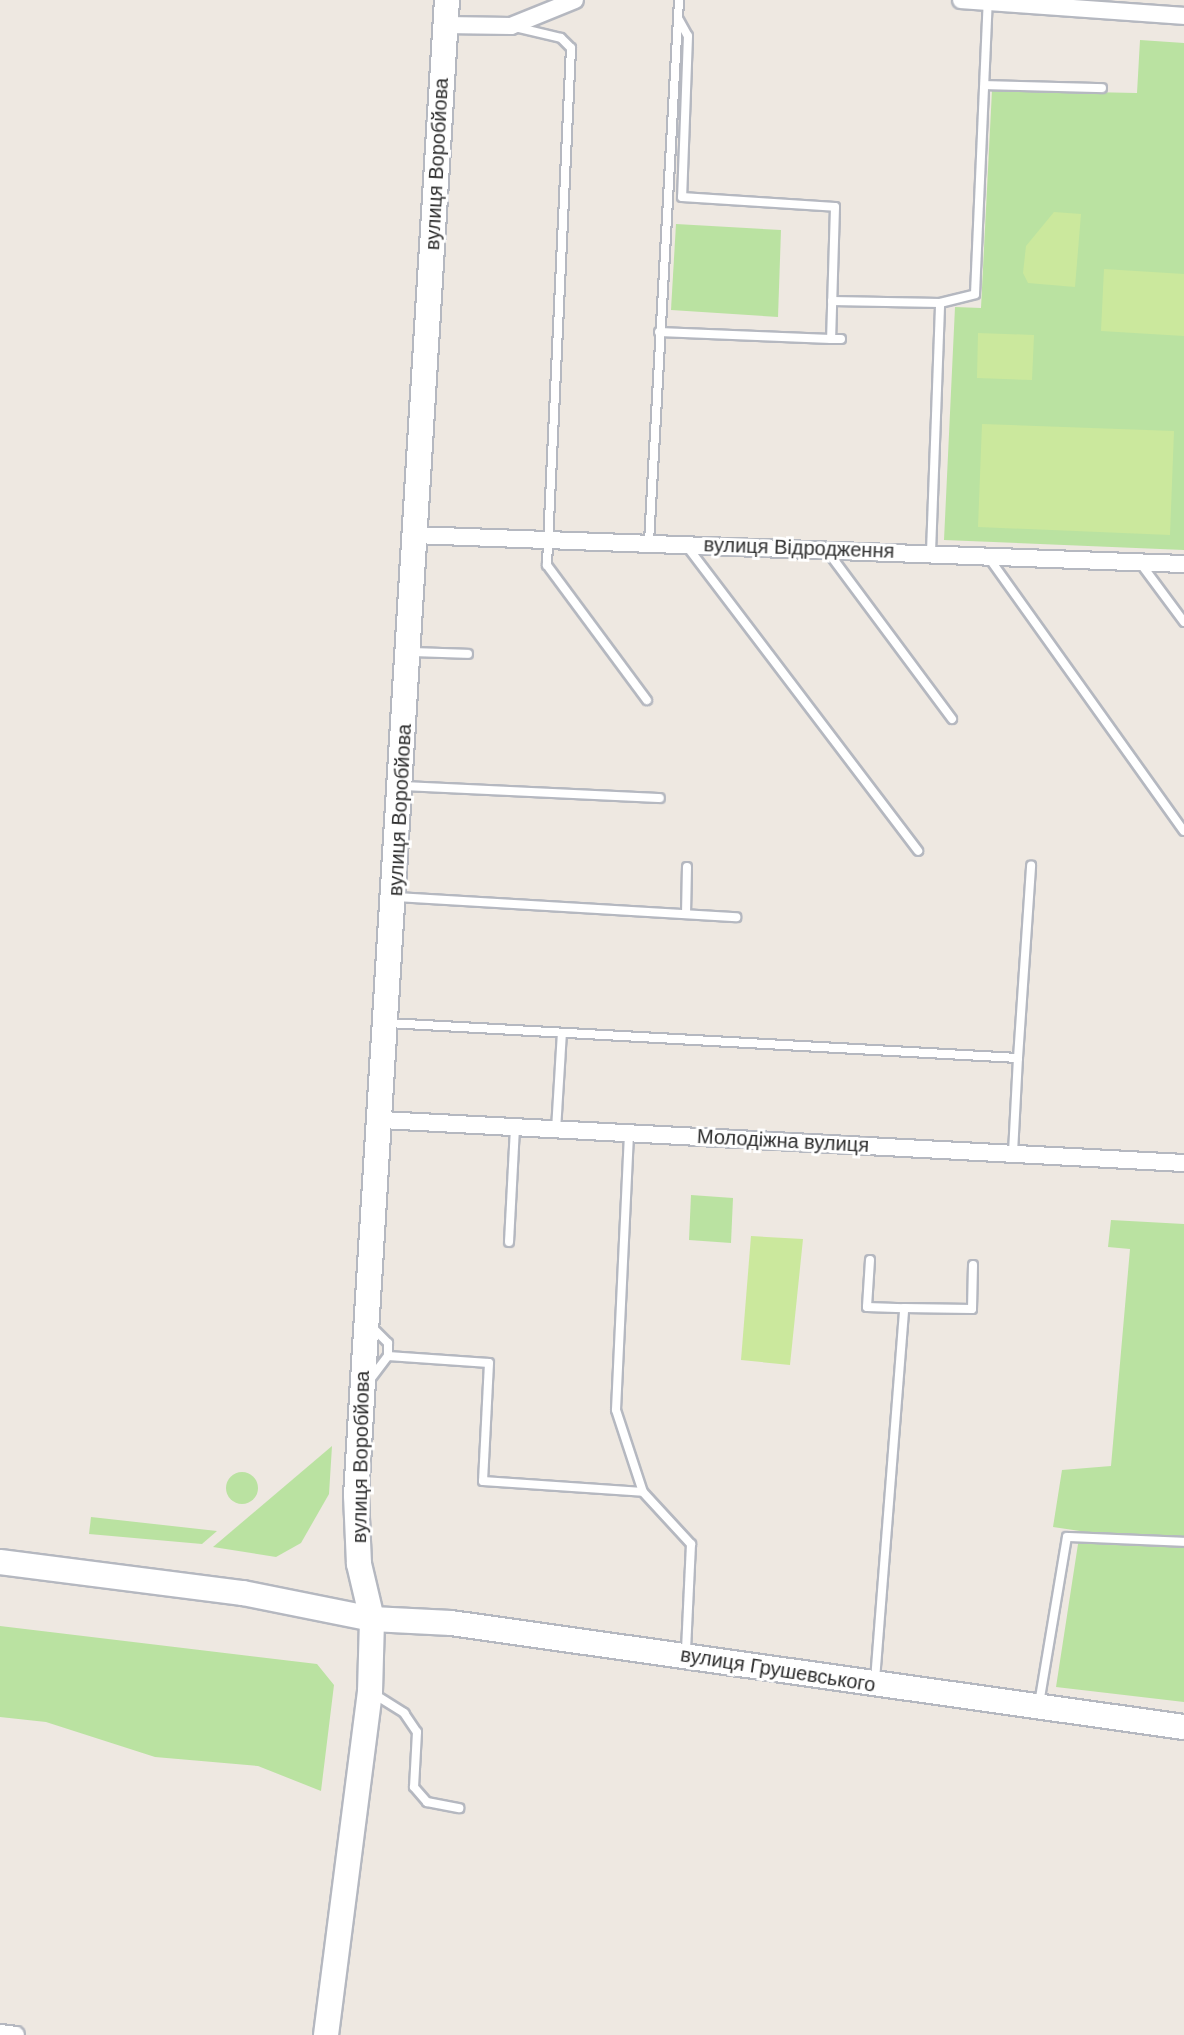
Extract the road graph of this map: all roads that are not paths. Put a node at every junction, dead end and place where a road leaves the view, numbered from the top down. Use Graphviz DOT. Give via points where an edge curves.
graph roads {
  1 [pos="447,0"];
  2 [pos="575,0"];
  3 [pos="679,0"];
  4 [pos="961,0"];
  5 [pos="988,2"];
  6 [pos="1021,2"];
  7 [pos="1181,11"];
  8 [pos="678,18"];
  9 [pos="445,25"];
  10 [pos="511,26"];
  11 [pos="986,85"];
  12 [pos="1102,88"];
  13 [pos="832,301"];
  14 [pos="940,303"];
  15 [pos="659,332"];
  16 [pos="831,339"];
  17 [pos="841,339"];
  18 [pos="414,535"];
  19 [pos="549,540"];
  20 [pos="649,542"];
  21 [pos="685,544"];
  22 [pos="825,548"];
  23 [pos="931,552"];
  24 [pos="986,555"];
  25 [pos="1141,563"];
  26 [pos="1184,564"];
  27 [pos="1184,622"];
  28 [pos="409,652"];
  29 [pos="468,654"];
  30 [pos="647,700"];
  31 [pos="952,719"];
  32 [pos="402,786"];
  33 [pos="660,798"];
  34 [pos="1184,831"];
  35 [pos="918,851"];
  36 [pos="1031,865"];
  37 [pos="687,867"];
  38 [pos="395,897"];
  39 [pos="686,914"];
  40 [pos="736,917"];
  41 [pos="387,1023"];
  42 [pos="562,1033"];
  43 [pos="1018,1058"];
  44 [pos="382,1120"];
  45 [pos="515,1128"];
  46 [pos="556,1130"];
  47 [pos="629,1133"];
  48 [pos="1013,1153"];
  49 [pos="1184,1163"];
  50 [pos="509,1242"];
  51 [pos="870,1260"];
  52 [pos="973,1265"];
  53 [pos="904,1308"];
  54 [pos="364,1318"];
  55 [pos="388,1356"];
  56 [pos="362,1391"];
  57 [pos="643,1492"];
  58 [pos="1184,1542"];
  59 [pos="0,1562"];
  60 [pos="372,1619"];
  61 [pos="686,1655"];
  62 [pos="875,1685"];
  63 [pos="370,1692"];
  64 [pos="1039,1707"];
  65 [pos="1184,1727"];
  66 [pos="459,1808"];
  67 [pos="0,2033"];
  68 [pos="16,2035"];
  69 [pos="326,2035"];
  1 -- 9 [label="main road, вулиця Воробйова"];
  2 -- 10 [label="street"];
  3 -- 8 [label="lane"];
  4 -- 5 [label="street"];
  5 -- 6 [label="street"];
  5 -- 11 [label="lane"];
  6 -- 7 [label="street"];
  8 -- 13 [label="lane" via="688,36 682,197 835,207"];
  8 -- 15 [label="lane"];
  9 -- 10 [label="street"];
  9 -- 18 [label="main road, вулиця Воробйова"];
  10 -- 19 [label="lane" via="561,38 571,48"];
  11 -- 12 [label="lane"];
  11 -- 14 [label="lane" via="975,294 962,303"];
  13 -- 14 [label="lane"];
  13 -- 16 [label="lane"];
  14 -- 23 [label="lane"];
  15 -- 16 [label="lane"];
  15 -- 20 [label="lane"];
  16 -- 17 [label="lane"];
  18 -- 19 [label="street, вулиця Відродження"];
  18 -- 28 [label="main road, вулиця Воробйова"];
  19 -- 20 [label="street, вулиця Відродження"];
  19 -- 30 [label="lane" via="547,565"];
  20 -- 21 [label="street, вулиця Відродження"];
  21 -- 22 [label="street, вулиця Відродження"];
  21 -- 35 [label="lane"];
  22 -- 23 [label="street, вулиця Відродження"];
  22 -- 31 [label="lane"];
  23 -- 24 [label="street, вулиця Відродження"];
  24 -- 25 [label="street, вулиця Відродження"];
  24 -- 34 [label="lane"];
  25 -- 26 [label="street, вулиця Відродження"];
  25 -- 27 [label="lane"];
  28 -- 29 [label="lane"];
  28 -- 32 [label="main road, вулиця Воробйова"];
  32 -- 33 [label="lane"];
  32 -- 38 [label="main road, вулиця Воробйова"];
  36 -- 43 [label="lane"];
  37 -- 39 [label="lane"];
  38 -- 39 [label="lane"];
  38 -- 41 [label="main road, вулиця Воробйова"];
  39 -- 40 [label="lane"];
  41 -- 42 [label="lane"];
  41 -- 44 [label="main road, вулиця Воробйова"];
  42 -- 43 [label="lane"];
  42 -- 46 [label="lane"];
  43 -- 48 [label="lane"];
  44 -- 45 [label="street, Молодіжна вулиця"];
  44 -- 54 [label="main road, вулиця Воробйова"];
  45 -- 46 [label="street, Молодіжна вулиця"];
  45 -- 50 [label="lane"];
  46 -- 47 [label="street, Молодіжна вулиця"];
  47 -- 48 [label="street, Молодіжна вулиця"];
  47 -- 57 [label="lane" via="616,1410"];
  48 -- 49 [label="street, Молодіжна вулиця"];
  51 -- 53 [label="lane" via="867,1307"];
  52 -- 53 [label="lane" via="972,1309"];
  53 -- 62 [label="lane"];
  54 -- 55 [label="lane" via="388,1343"];
  54 -- 56 [label="main road, вулиця Воробйова"];
  55 -- 56 [label="lane"];
  55 -- 57 [label="lane" via="489,1363 483,1481"];
  56 -- 60 [label="main road, вулиця Воробйова" via="356,1496 359,1564"];
  57 -- 61 [label="lane" via="691,1544"];
  58 -- 64 [label="lane" via="1067,1537"];
  59 -- 60 [label="main road, вулиця Грушевського" via="243,1593"];
  60 -- 61 [label="main road, вулиця Грушевського"];
  60 -- 63 [label="main road, вулиця Воробйова"];
  61 -- 62 [label="main road, вулиця Грушевського"];
  62 -- 64 [label="main road, вулиця Грушевського"];
  63 -- 66 [label="lane" via="404,1713 417,1732 414,1787 427,1802"];
  63 -- 69 [label="main road, вулиця Воробйова"];
  64 -- 65 [label="main road, вулиця Грушевського"];
  67 -- 68 [label="street"];
}
